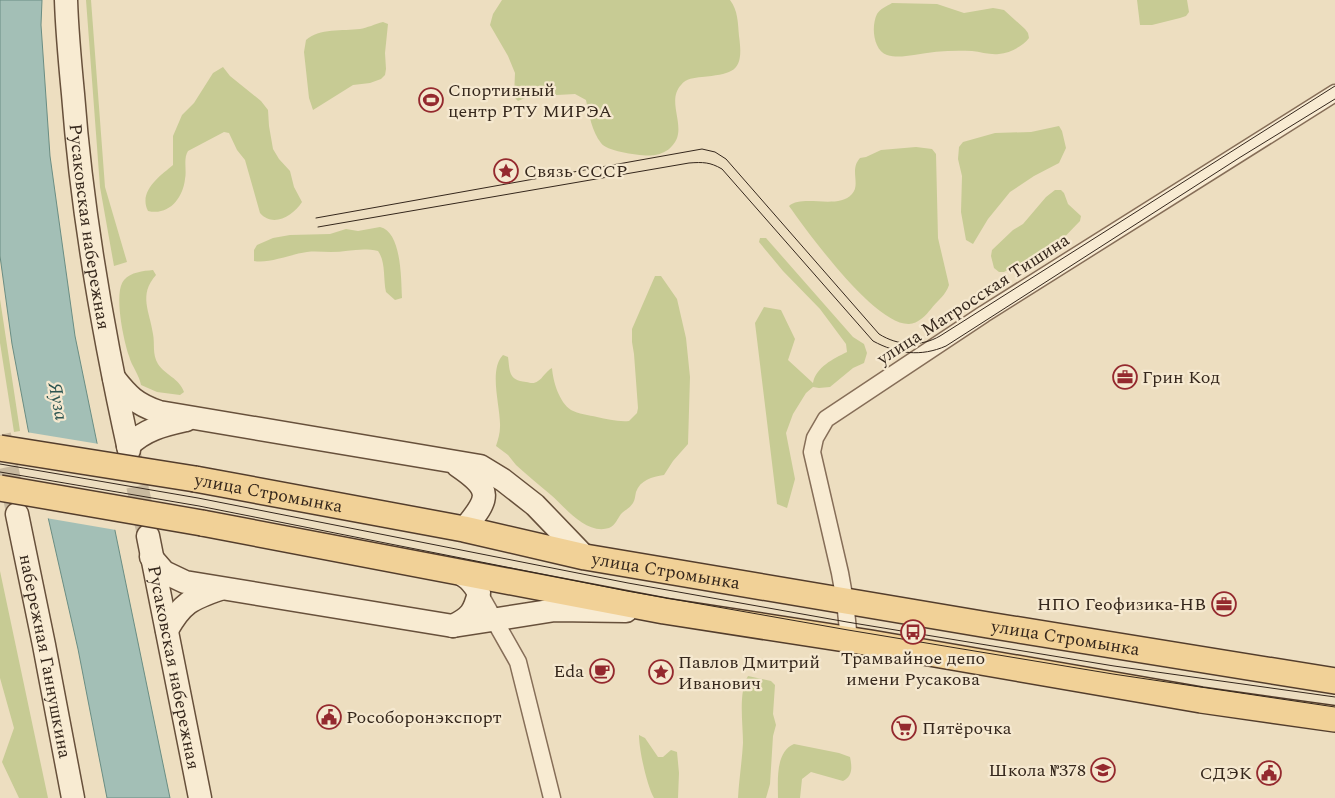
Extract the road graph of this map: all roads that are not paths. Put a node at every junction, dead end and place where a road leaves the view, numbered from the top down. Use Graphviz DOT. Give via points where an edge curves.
graph roads {
  1 [pos="66,0"];
  2 [pos="1335,93"];
  3 [pos="114,378"];
  4 [pos="195,418"];
  5 [pos="0,448"];
  6 [pos="451,461"];
  7 [pos="0,488"];
  8 [pos="17,514"];
  9 [pos="464,529"];
  10 [pos="585,557"];
  11 [pos="451,570"];
  12 [pos="220,589"];
  13 [pos="479,592"];
  14 [pos="845,601"];
  15 [pos="664,611"];
  16 [pos="494,620"];
  17 [pos="453,626"];
  18 [pos="166,630"];
  19 [pos="849,640"];
  20 [pos="1335,681"];
  21 [pos="1335,719"];
  22 [pos="73,798"];
  23 [pos="200,798"];
  24 [pos="552,798"];
  1 -- 3 [label="main road, Русаковская набережная" via="78,156"];
  2 -- 14 [label="street, улица Матросская Тишина" via="984,314 826,419 815,438 812,452"];
  3 -- 4 [label="main road" via="127,396 147,408"];
  3 -- 4 [label="main road, Русаковская набережная" via="129,448 137,437 156,427"];
  4 -- 6 [label="main road"];
  5 -- 9 [label="main road, улица Стромынка, bridge" via="195,479"];
  6 -- 9 [label="main road" via="480,482 484,490 482,506"];
  6 -- 10 [label="main road" via="480,466 503,480 535,505"];
  7 -- 11 [label="main road, bridge" via="202,522"];
  8 -- 22 [label="main road, набережная Ганнушкина"];
  9 -- 10 [label="main road, улица Стромынка"];
  10 -- 14 [label="main road, улица Стромынка"];
  11 -- 13 [label="main road" via="465,575"];
  11 -- 15 [label="main road"];
  12 -- 17 [label="main road"];
  12 -- 18 [label="main road" via="183,605"];
  12 -- 18 [label="main road, Русаковская набережная" via="185,582 164,572 150,546"];
  13 -- 16 [label="street"];
  13 -- 17 [label="main road" via="471,615"];
  14 -- 19 [label="street, улица Матросская Тишина"];
  14 -- 20 [label="main road, улица Стромынка"];
  15 -- 16 [label="main road" via="555,610"];
  15 -- 19 [label="main road"];
  16 -- 17 [label="main road"];
  16 -- 24 [label="street" via="518,662"];
  18 -- 23 [label="main road, Русаковская набережная"];
  19 -- 21 [label="main road" via="1201,700"];
}
